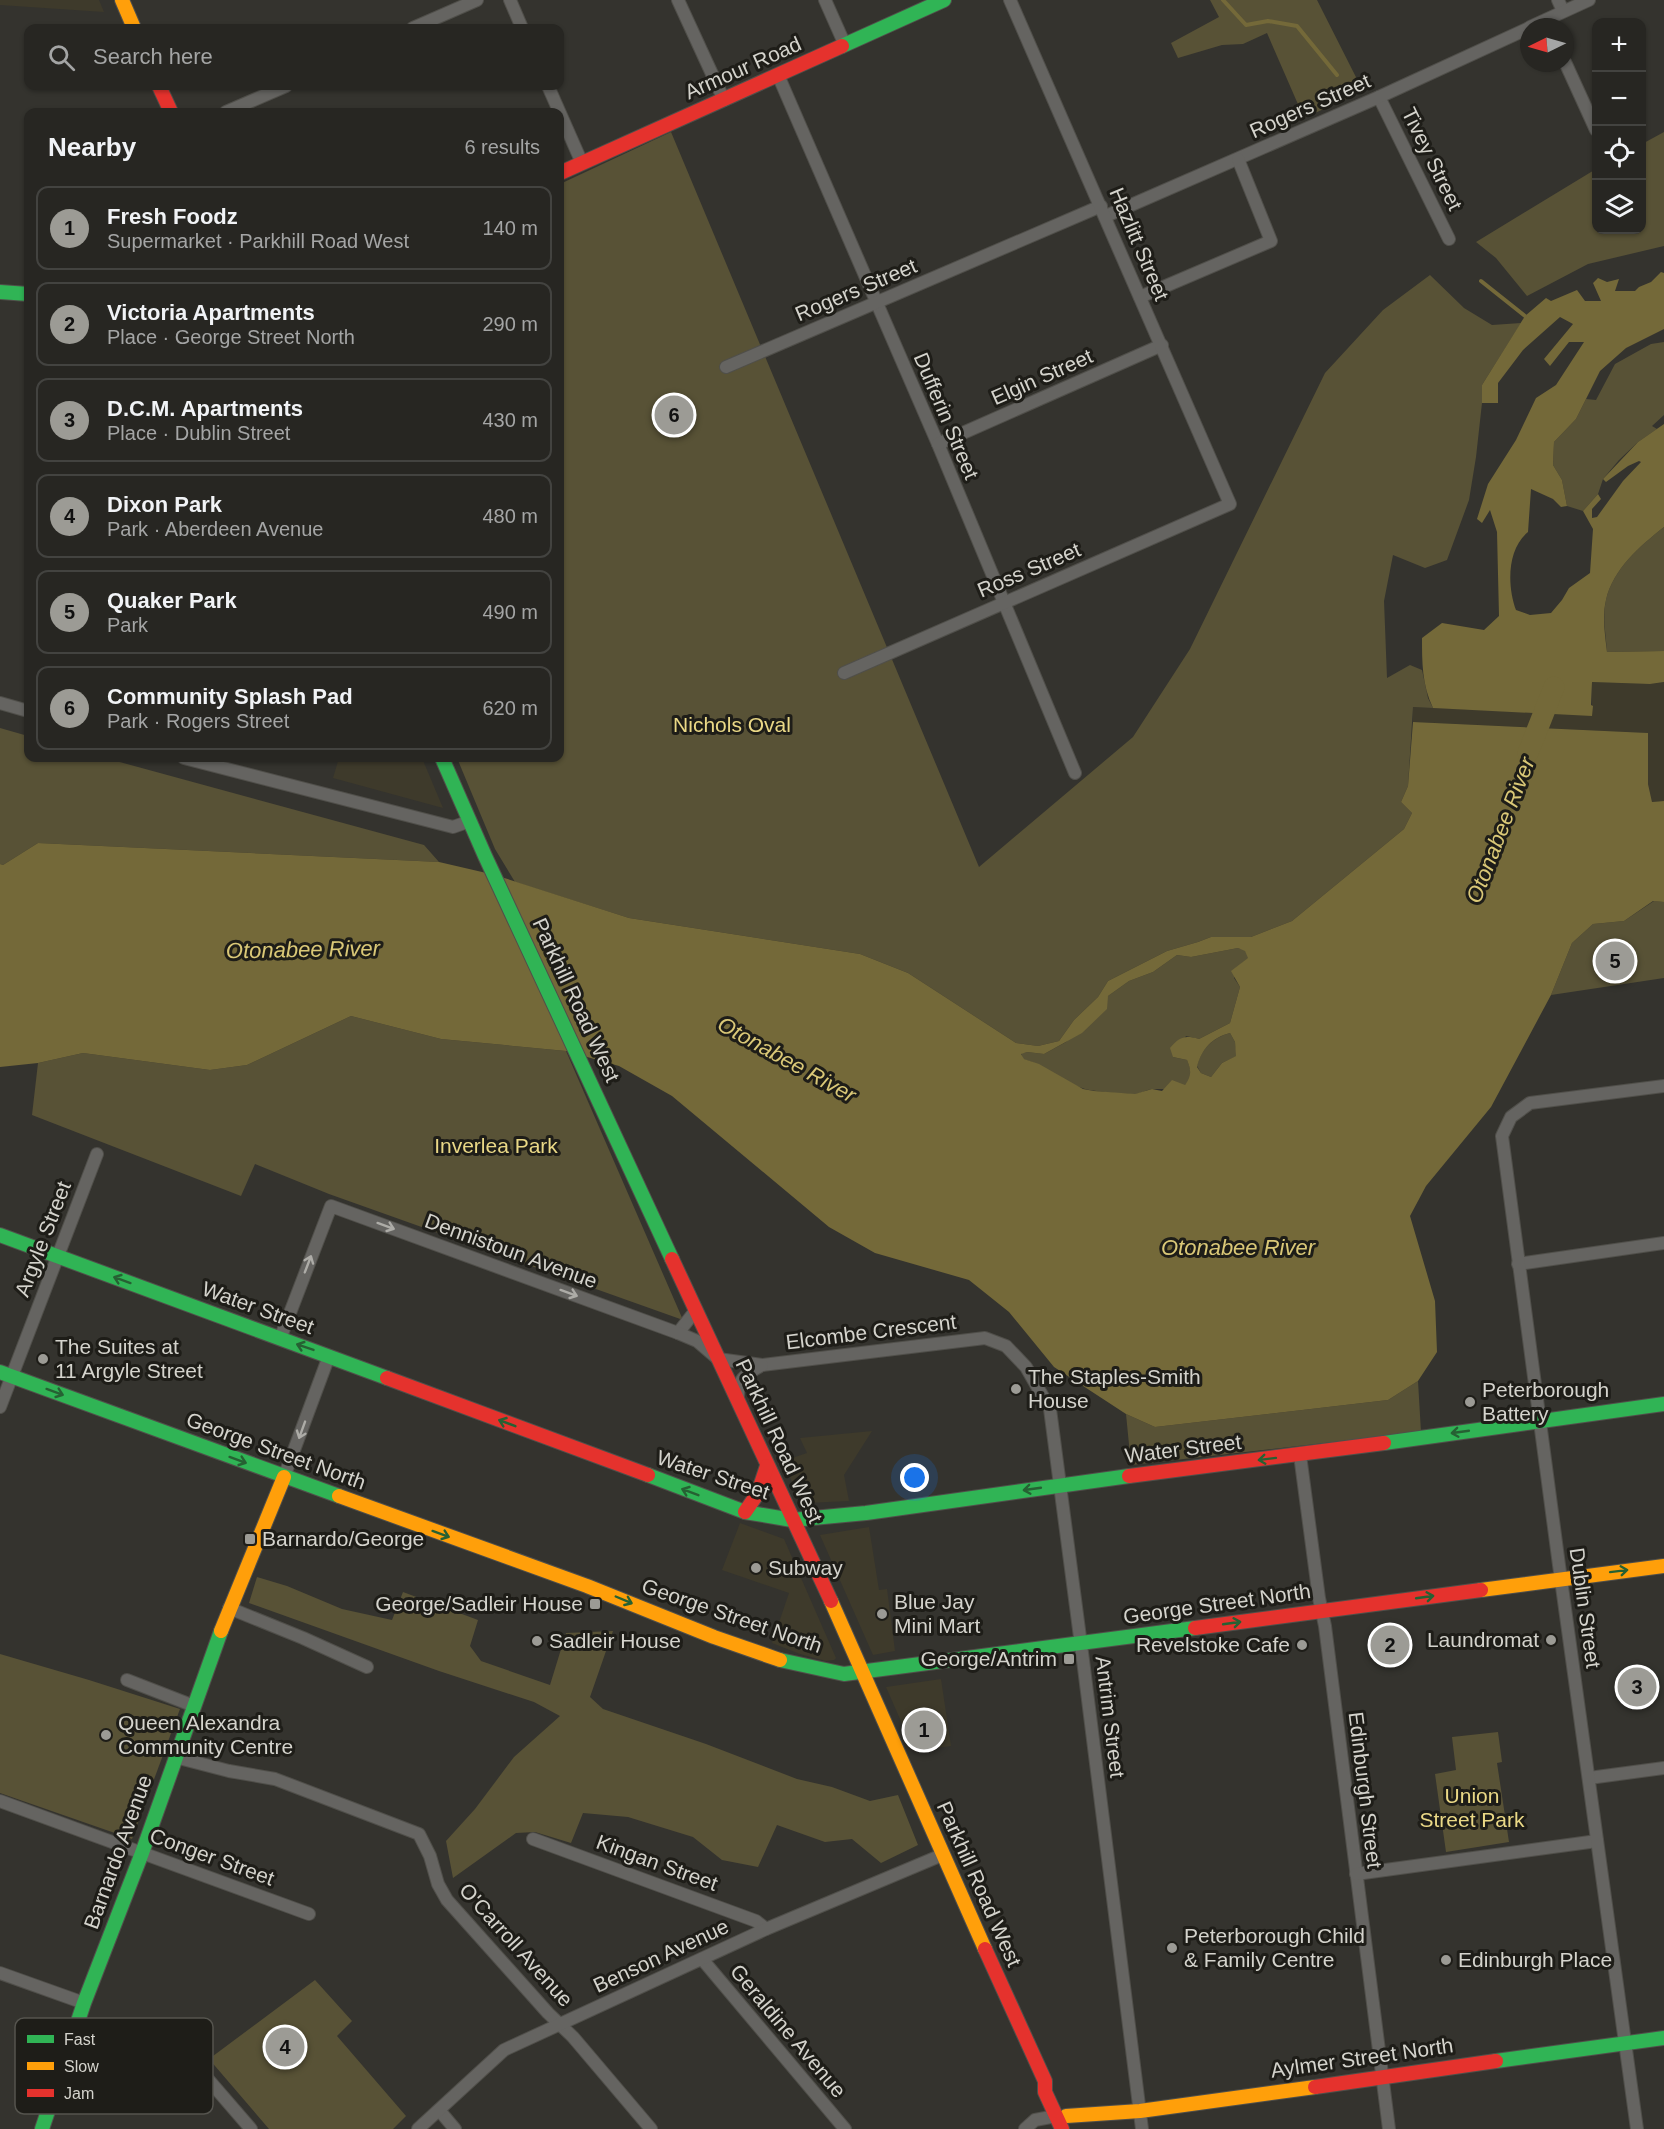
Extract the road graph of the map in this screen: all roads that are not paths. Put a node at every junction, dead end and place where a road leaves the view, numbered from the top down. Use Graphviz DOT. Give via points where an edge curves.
graph roads {
  1 [pos="122,0"];
  2 [pos="477,0"];
  3 [pos="510,0"];
  4 [pos="678,0"];
  5 [pos="825,0"];
  6 [pos="944,0"];
  7 [pos="1010,0"];
  8 [pos="1589,0"];
  9 [pos="1560,6"];
  10 [pos="1551,18"];
  11 [pos="132,24"];
  12 [pos="422,24"];
  13 [pos="520,24"];
  14 [pos="1520,32"];
  15 [pos="844,45"];
  16 [pos="1570,72"];
  17 [pos="778,75"];
  18 [pos="161,90"];
  19 [pos="277,90"];
  20 [pos="550,90"];
  21 [pos="1379,97"];
  22 [pos="724,100"];
  23 [pos="169,108"];
  24 [pos="235,108"];
  25 [pos="558,108"];
  26 [pos="564,122"];
  27 [pos="1594,126"];
  28 [pos="1238,159"];
  29 [pos="582,163"];
  30 [pos="564,171"];
  31 [pos="1103,211"];
  32 [pos="1449,238"];
  33 [pos="0,292"];
  34 [pos="24,294"];
  35 [pos="1140,297"];
  36 [pos="877,303"];
  37 [pos="1161,345"];
  38 [pos="726,367"];
  39 [pos="938,444"];
  40 [pos="1230,504"];
  41 [pos="1003,602"];
  42 [pos="844,673"];
  43 [pos="0,703"];
  44 [pos="24,710"];
  45 [pos="200,762"];
  46 [pos="444,762"];
  47 [pos="1075,772"];
  48 [pos="470,821"];
  49 [pos="1664,1086"];
  50 [pos="97,1154"];
  51 [pos="0,1235"];
  52 [pos="1664,1243"];
  53 [pos="57,1256"];
  54 [pos="1518,1264"];
  55 [pos="696,1310"];
  56 [pos="678,1333"];
  57 [pos="280,1338"];
  58 [pos="985,1338"];
  59 [pos="329,1356"];
  60 [pos="718,1359"];
  61 [pos="762,1365"];
  62 [pos="6,1374"];
  63 [pos="738,1402"];
  64 [pos="1664,1404"];
  65 [pos="0,1407"];
  66 [pos="1540,1420"];
  67 [pos="1300,1455"];
  68 [pos="767,1466"];
  69 [pos="284,1478"];
  70 [pos="1060,1485"];
  71 [pos="744,1512"];
  72 [pos="792,1520"];
  73 [pos="1664,1566"];
  74 [pos="1561,1579"];
  75 [pos="229,1608"];
  76 [pos="1322,1611"];
  77 [pos="1080,1644"];
  78 [pos="367,1667"];
  79 [pos="862,1671"];
  80 [pos="127,1680"];
  81 [pos="194,1706"];
  82 [pos="175,1757"];
  83 [pos="1664,1768"];
  84 [pos="1589,1778"];
  85 [pos="0,1801"];
  86 [pos="533,1839"];
  87 [pos="1597,1841"];
  88 [pos="142,1853"];
  89 [pos="942,1854"];
  90 [pos="1356,1874"];
  91 [pos="309,1914"];
  92 [pos="766,1929"];
  93 [pos="702,1959"];
  94 [pos="0,1972"];
  95 [pos="84,2003"];
  96 [pos="79,2018"];
  97 [pos="561,2024"];
  98 [pos="1664,2038"];
  99 [pos="1624,2043"];
  100 [pos="1382,2077"];
  101 [pos="213,2085"];
  102 [pos="439,2110"];
  103 [pos="1140,2110"];
  104 [pos="48,2114"];
  105 [pos="1064,2122"];
  106 [pos="43,2129"];
  107 [pos="251,2129"];
  108 [pos="418,2129"];
  109 [pos="455,2129"];
  110 [pos="651,2129"];
  111 [pos="845,2129"];
  112 [pos="1025,2129"];
  113 [pos="1142,2129"];
  114 [pos="1389,2129"];
  115 [pos="1637,2129"];
  1 -- 11 [label="main road"];
  2 -- 12 [label="street"];
  3 -- 13 [label="street"];
  4 -- 22 [label="street"];
  5 -- 15 [label="street"];
  6 -- 15 [label="main road, Armour Road"];
  7 -- 31 [label="street, Hazlitt Street"];
  8 -- 9 [label="street, Rogers Street"];
  9 -- 10 [label="street, Rogers Street"];
  14 -- 21 [label="street, Rogers Street"];
  15 -- 17 [label="main road, Armour Road"];
  16 -- 27 [label="street"];
  17 -- 22 [label="main road, Armour Road"];
  17 -- 36 [label="street, Dufferin Street"];
  18 -- 23 [label="main road"];
  19 -- 24 [label="street"];
  20 -- 25 [label="street"];
  21 -- 28 [label="street, Rogers Street"];
  21 -- 32 [label="street, Tivey Street"];
  22 -- 29 [label="main road, Armour Road"];
  26 -- 29 [label="street"];
  28 -- 31 [label="street, Rogers Street"];
  28 -- 35 [label="street" via="1271,241"];
  29 -- 30 [label="main road, Armour Road"];
  31 -- 35 [label="street, Hazlitt Street"];
  31 -- 36 [label="street, Rogers Street"];
  33 -- 34 [label="main road"];
  35 -- 37 [label="street, Hazlitt Street"];
  36 -- 38 [label="street, Rogers Street"];
  36 -- 39 [label="street, Dufferin Street"];
  37 -- 39 [label="street, Elgin Street"];
  37 -- 40 [label="street, Hazlitt Street"];
  39 -- 41 [label="street, Dufferin Street"];
  40 -- 41 [label="street, Ross Street"];
  41 -- 42 [label="street, Ross Street"];
  41 -- 47 [label="street, Dufferin Street"];
  43 -- 44 [label="street"];
  45 -- 48 [label="street" via="453,827"];
  46 -- 48 [label="main road, Parkhill Road West"];
  48 -- 55 [label="main road, Parkhill Road West"];
  49 -- 54 [label="street, Dublin Street" via="1530,1103 1511,1117 1502,1136"];
  50 -- 53 [label="street, Argyle Street"];
  51 -- 53 [label="main road, Water Street"];
  52 -- 54 [label="street"];
  57 -- 53 [label="main road, Water Street, one-way"];
  53 -- 62 [label="street, Argyle Street"];
  54 -- 66 [label="street, Dublin Street"];
  55 -- 56 [label="street"];
  55 -- 60 [label="main road, Parkhill Road West"];
  57 -- 56 [label="street, Dennistoun Avenue, one-way" via="331,1206"];
  56 -- 60 [label="street, Dennistoun Avenue" via="697,1341"];
  59 -- 57 [label="main road, Water Street, one-way"];
  58 -- 61 [label="street, Elcombe Crescent"];
  58 -- 70 [label="street, Antrim Street" via="1006,1346 1026,1367 1050,1409"];
  59 -- 69 [label="street, Barnardo Avenue, one-way"];
  71 -- 59 [label="main road, Water Street, one-way"];
  60 -- 61 [label="street, Elcombe Crescent"];
  60 -- 63 [label="main road, Parkhill Road West"];
  61 -- 63 [label="street, Elcombe Crescent" via="746,1374 737,1387"];
  62 -- 65 [label="street, Argyle Street"];
  62 -- 69 [label="main road, George Street North, one-way"];
  63 -- 68 [label="main road, Parkhill Road West"];
  64 -- 66 [label="main road, Water Street"];
  66 -- 67 [label="main road, Water Street, one-way"];
  66 -- 74 [label="street, Dublin Street"];
  67 -- 70 [label="main road, Water Street, one-way"];
  67 -- 76 [label="street, Edinburgh Street"];
  68 -- 71 [label="main road" via="758,1493"];
  68 -- 72 [label="main road, Parkhill Road West"];
  69 -- 75 [label="main road, Barnardo Avenue"];
  69 -- 79 [label="main road, George Street North, one-way" via="785,1661 828,1672"];
  70 -- 72 [label="main road, Water Street, one-way"];
  70 -- 77 [label="street, Antrim Street"];
  71 -- 72 [label="main road, Water Street"];
  72 -- 79 [label="main road, Parkhill Road West"];
  74 -- 73 [label="main road, George Street North, one-way"];
  76 -- 74 [label="main road, George Street North, one-way"];
  74 -- 84 [label="street, Dublin Street"];
  75 -- 78 [label="street"];
  75 -- 81 [label="main road, Barnardo Avenue"];
  77 -- 76 [label="main road, George Street North, one-way"];
  76 -- 90 [label="street, Edinburgh Street"];
  77 -- 79 [label="main road, George Street North"];
  77 -- 103 [label="street, Antrim Street"];
  79 -- 89 [label="main road, Parkhill Road West"];
  80 -- 81 [label="street"];
  81 -- 82 [label="main road, Barnardo Avenue"];
  82 -- 88 [label="main road, Barnardo Avenue"];
  82 -- 97 [label="street, O'Carroll Avenue" via="275,1779 418,1834 447,1900"];
  83 -- 84 [label="street"];
  84 -- 87 [label="street, Dublin Street"];
  85 -- 88 [label="street, Conger Street"];
  86 -- 92 [label="street, Kingan Street" via="756,1921"];
  87 -- 90 [label="street"];
  87 -- 99 [label="street, Dublin Street"];
  88 -- 91 [label="street, Conger Street"];
  88 -- 95 [label="main road, Barnardo Avenue"];
  89 -- 92 [label="street, Benson Avenue"];
  89 -- 105 [label="main road, Parkhill Road West" via="1046,2081 1054,2088"];
  90 -- 100 [label="street, Edinburgh Street"];
  92 -- 93 [label="street, Benson Avenue"];
  93 -- 97 [label="street, Benson Avenue"];
  93 -- 111 [label="street, Geraldine Avenue"];
  94 -- 95 [label="street"];
  95 -- 96 [label="main road, Barnardo Avenue"];
  97 -- 102 [label="street, Benson Avenue" via="504,2050"];
  97 -- 110 [label="street, O'Carroll Avenue"];
  98 -- 99 [label="main road, Aylmer Street North"];
  99 -- 100 [label="main road, Aylmer Street North"];
  99 -- 115 [label="street, Dublin Street"];
  100 -- 103 [label="main road, Aylmer Street North"];
  100 -- 114 [label="street, Edinburgh Street"];
  101 -- 107 [label="street"];
  102 -- 108 [label="street, Benson Avenue"];
  102 -- 109 [label="street"];
  103 -- 105 [label="main road, Aylmer Street North"];
  103 -- 113 [label="street, Antrim Street"];
  104 -- 106 [label="main road, Barnardo Avenue"];
  105 -- 112 [label="street, Aylmer Street North" via="1035,2120"];
}
